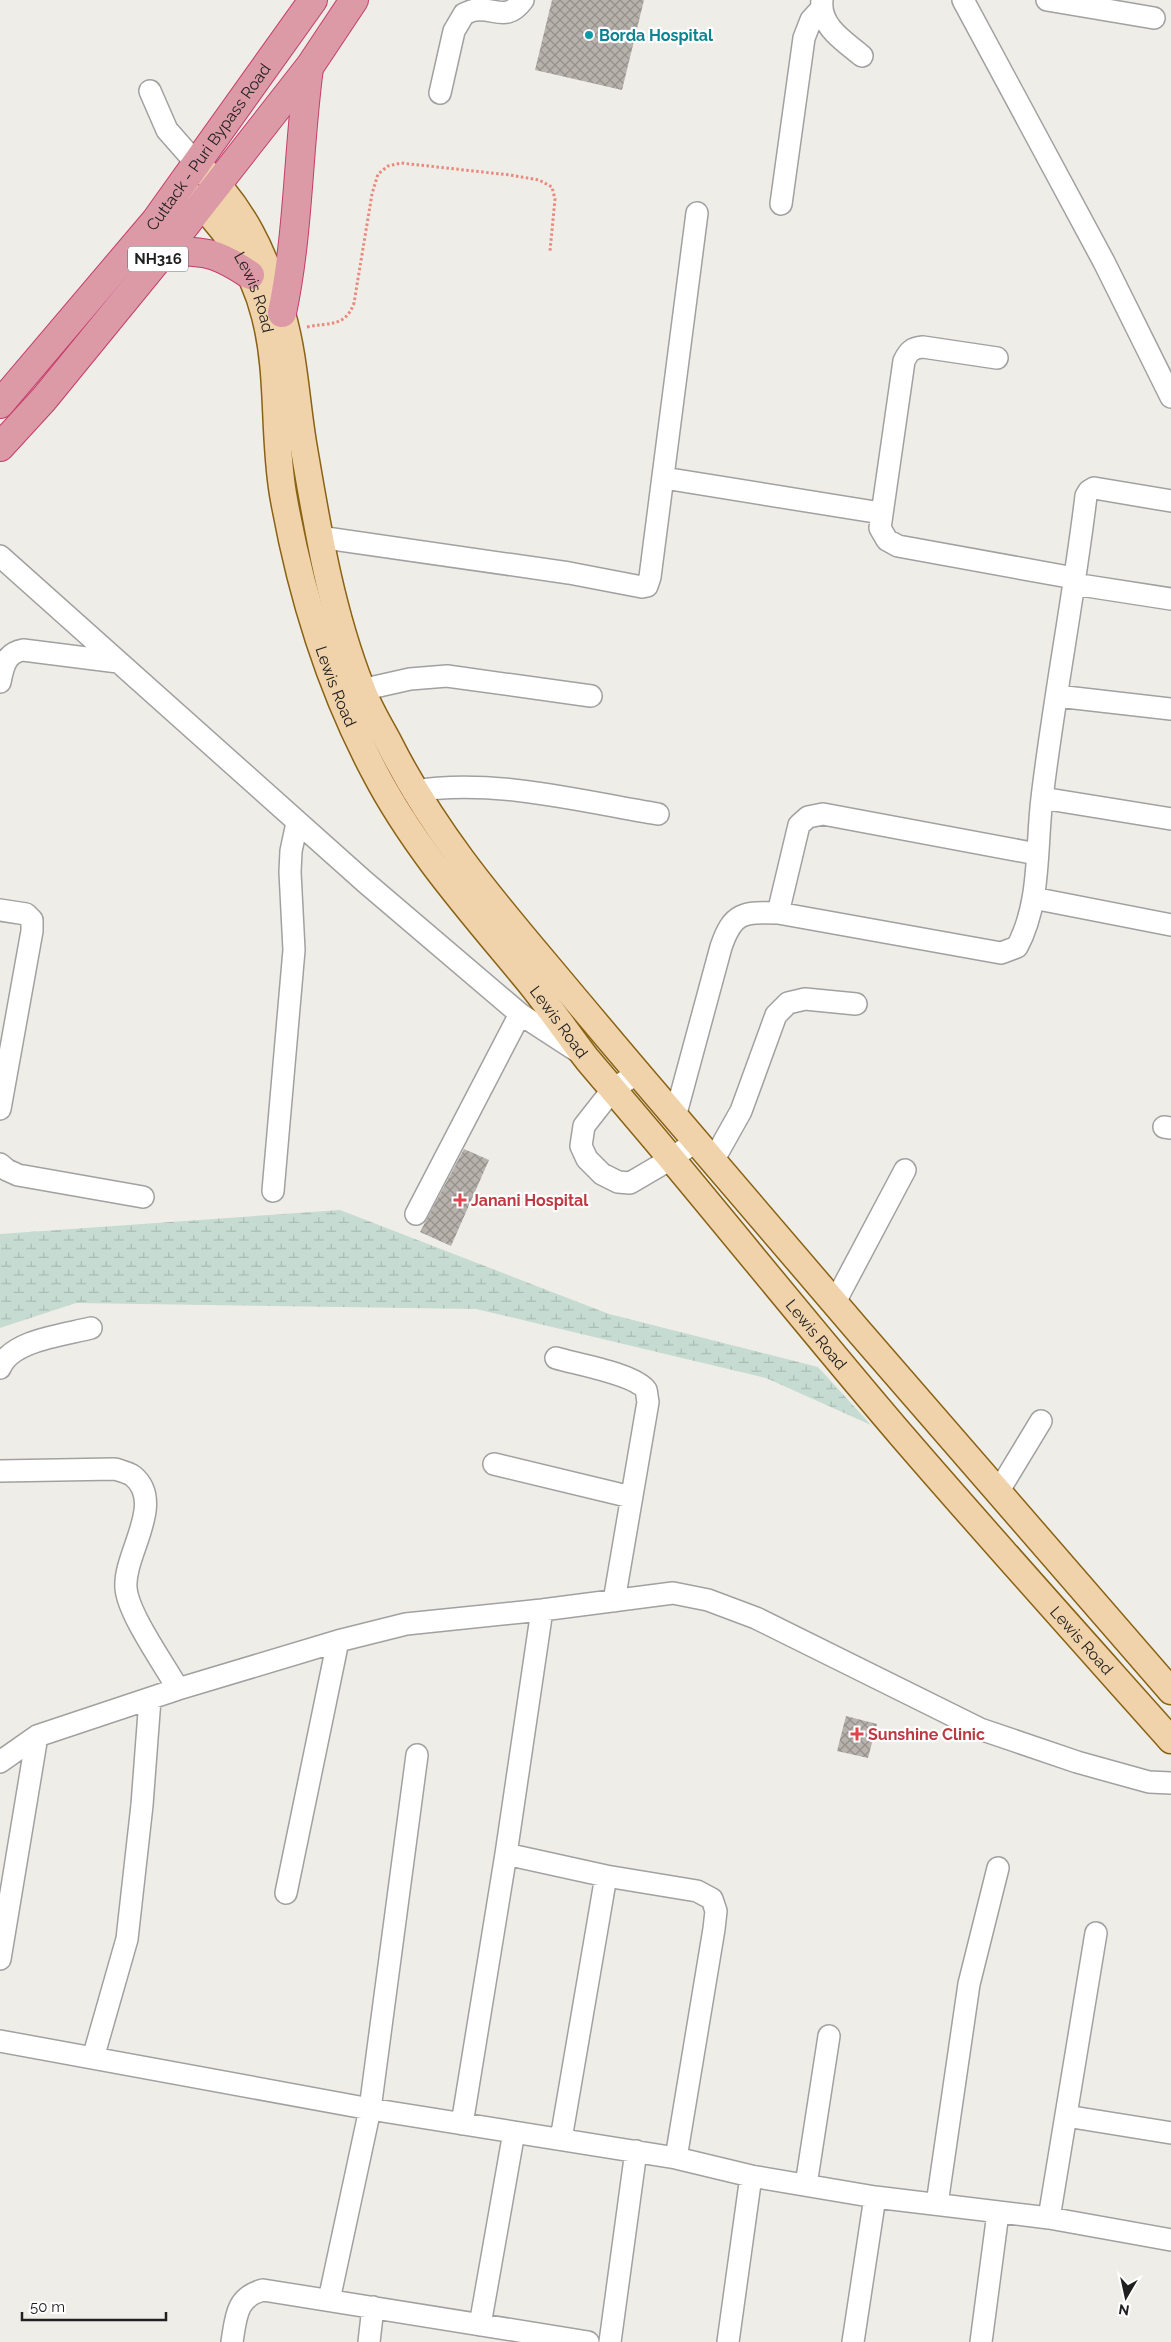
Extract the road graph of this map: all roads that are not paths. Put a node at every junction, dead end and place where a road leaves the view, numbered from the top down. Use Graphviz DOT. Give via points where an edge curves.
graph roads {
  1 [pos="313,0"];
  2 [pos="354,0"];
  3 [pos="523,0"];
  4 [pos="963,0"];
  5 [pos="1048,0"];
  6 [pos="815,3"];
  7 [pos="1154,18"];
  8 [pos="862,56"];
  9 [pos="310,66"];
  10 [pos="150,91"];
  11 [pos="440,93"];
  12 [pos="196,163"];
  13 [pos="218,182"];
  14 [pos="179,186"];
  15 [pos="201,204"];
  16 [pos="781,204"];
  17 [pos="697,214"];
  18 [pos="165,251"];
  19 [pos="250,275"];
  20 [pos="284,323"];
  21 [pos="997,358"];
  22 [pos="1171,396"];
  23 [pos="0,404"];
  24 [pos="0,447"];
  25 [pos="664,478"];
  26 [pos="1171,501"];
  27 [pos="881,513"];
  28 [pos="319,536"];
  29 [pos="0,556"];
  30 [pos="1074,582"];
  31 [pos="1171,599"];
  32 [pos="118,662"];
  33 [pos="0,682"];
  34 [pos="362,690"];
  35 [pos="591,696"];
  36 [pos="1057,696"];
  37 [pos="1171,709"];
  38 [pos="413,791"];
  39 [pos="1042,798"];
  40 [pos="658,814"];
  41 [pos="1171,819"];
  42 [pos="297,822"];
  43 [pos="1037,854"];
  44 [pos="1032,898"];
  45 [pos="0,910"];
  46 [pos="778,913"];
  47 [pos="1171,925"];
  48 [pos="856,1004"];
  49 [pos="520,1014"];
  50 [pos="585,1056"];
  51 [pos="638,1073"];
  52 [pos="613,1089"];
  53 [pos="0,1109"];
  54 [pos="675,1117"];
  55 [pos="696,1141"];
  56 [pos="671,1159"];
  57 [pos="713,1162"];
  58 [pos="0,1164"];
  59 [pos="905,1170"];
  60 [pos="274,1191"];
  61 [pos="143,1197"];
  62 [pos="416,1214"];
  63 [pos="835,1302"];
  64 [pos="91,1328"];
  65 [pos="556,1358"];
  66 [pos="0,1368"];
  67 [pos="1041,1421"];
  68 [pos="494,1464"];
  69 [pos="0,1471"];
  70 [pos="998,1492"];
  71 [pos="631,1497"];
  72 [pos="614,1600"];
  73 [pos="542,1610"];
  74 [pos="338,1641"];
  75 [pos="1148,1664"];
  76 [pos="1125,1688"];
  77 [pos="178,1689"];
  78 [pos="1171,1691"];
  79 [pos="150,1699"];
  80 [pos="37,1736"];
  81 [pos="1171,1740"];
  82 [pos="417,1755"];
  83 [pos="0,1762"];
  84 [pos="1171,1784"];
  85 [pos="506,1854"];
  86 [pos="998,1868"];
  87 [pos="606,1876"];
  88 [pos="286,1892"];
  89 [pos="1096,1933"];
  90 [pos="0,1959"];
  91 [pos="829,2036"];
  92 [pos="0,2041"];
  93 [pos="93,2058"];
  94 [pos="370,2109"];
  95 [pos="1066,2116"];
  96 [pos="462,2124"];
  97 [pos="514,2132"];
  98 [pos="1171,2134"];
  99 [pos="561,2139"];
  100 [pos="636,2151"];
  101 [pos="676,2158"];
  102 [pos="751,2176"];
  103 [pos="806,2185"];
  104 [pos="875,2197"];
  105 [pos="936,2204"];
  106 [pos="998,2213"];
  107 [pos="1049,2218"];
  108 [pos="1171,2240"];
  109 [pos="329,2300"];
  110 [pos="373,2307"];
  111 [pos="480,2325"];
  112 [pos="548,2339"];
  113 [pos="232,2342"];
  114 [pos="369,2342"];
  115 [pos="588,2342"];
  116 [pos="610,2342"];
  117 [pos="728,2342"];
  118 [pos="853,2342"];
  119 [pos="980,2342"];
  1 -- 12 [label="highway, Cuttack - Puri Bypass Road / NH316"];
  2 -- 9 [label="highway, NH316"];
  3 -- 11 [label="street" via="518,8 508,13 476,10 464,14 454,31"];
  4 -- 22 [label="street" via="1104,262"];
  5 -- 7 [label="street"];
  6 -- 8 [label="street" via="828,27"];
  6 -- 16 [label="street" via="804,38"];
  9 -- 13 [label="highway, Cuttack - Puri Bypass Road / NH316"];
  9 -- 20 [label="highway" via="302,119"];
  10 -- 12 [label="street" via="167,130"];
  12 -- 13 [label="main road, Lewis Road"];
  12 -- 14 [label="highway, Cuttack - Puri Bypass Road / NH316"];
  13 -- 15 [label="highway, Cuttack - Puri Bypass Road / NH316"];
  13 -- 20 [label="main road, Lewis Road" via="239,210 256,243"];
  14 -- 15 [label="main road, Lewis Road"];
  14 -- 23 [label="highway, Cuttack - Puri Bypass Road / NH316" via="156,220"];
  15 -- 18 [label="highway, Cuttack - Puri Bypass Road / NH316"];
  15 -- 19 [label="main road, Lewis Road" via="237,251"];
  17 -- 25 [label="street"];
  18 -- 19 [label="highway" via="214,254"];
  18 -- 24 [label="highway, Cuttack - Puri Bypass Road / NH316" via="44,399"];
  19 -- 50 [label="main road, Lewis Road" via="265,315 282,490 300,578 322,653 347,716 397,813 445,882 533,986"];
  20 -- 28 [label="main road, Lewis Road"];
  21 -- 27 [label="street" via="923,347 908,353 904,361"];
  25 -- 27 [label="street"];
  25 -- 28 [label="street" via="650,577 647,586 642,587"];
  26 -- 30 [label="street" via="1094,488 1089,491"];
  27 -- 30 [label="street" via="880,528 887,540 898,546"];
  28 -- 34 [label="main road, Lewis Road" via="345,642"];
  29 -- 32 [label="street"];
  30 -- 31 [label="street"];
  30 -- 36 [label="street"];
  32 -- 33 [label="street" via="23,650 8,657"];
  32 -- 42 [label="street"];
  34 -- 35 [label="street" via="410,679 447,676"];
  34 -- 38 [label="main road, Lewis Road"];
  36 -- 37 [label="street"];
  36 -- 39 [label="street"];
  38 -- 40 [label="street" via="435,788 503,789"];
  38 -- 51 [label="main road, Lewis Road" via="461,861"];
  39 -- 41 [label="street"];
  39 -- 43 [label="street"];
  42 -- 49 [label="street"];
  42 -- 60 [label="street" via="290,872 294,950"];
  43 -- 44 [label="street"];
  43 -- 46 [label="street" via="823,814 808,817 799,825"];
  44 -- 46 [label="street" via="1024,933 1017,947 1001,953"];
  44 -- 47 [label="street"];
  45 -- 53 [label="street" via="26,914 32,920 32,931"];
  46 -- 54 [label="street" via="748,912 736,918 727,930"];
  48 -- 57 [label="street" via="805,999 788,1003 776,1015 741,1111"];
  49 -- 50 [label="street"];
  49 -- 62 [label="street"];
  50 -- 52 [label="main road, Lewis Road"];
  51 -- 52 [label="street"];
  51 -- 54 [label="main road, Lewis Road"];
  52 -- 56 [label="main road, Lewis Road"];
  52 -- 56 [label="street" via="584,1126 581,1146 587,1158 602,1174 630,1184"];
  54 -- 55 [label="main road, Lewis Road"];
  55 -- 56 [label="street"];
  55 -- 57 [label="main road, Lewis Road"];
  56 -- 76 [label="main road, Lewis Road" via="902,1436"];
  57 -- 63 [label="main road, Lewis Road"];
  58 -- 61 [label="street" via="18,1175"];
  59 -- 63 [label="street"];
  63 -- 70 [label="main road, Lewis Road"];
  64 -- 66 [label="street" via="18,1347 4,1359"];
  65 -- 71 [label="street" via="638,1382 647,1391 648,1402"];
  67 -- 70 [label="street"];
  68 -- 71 [label="street"];
  69 -- 77 [label="street" via="115,1469 132,1475 144,1488 146,1512 126,1587 131,1607"];
  70 -- 75 [label="main road, Lewis Road"];
  71 -- 72 [label="street"];
  72 -- 73 [label="street"];
  72 -- 84 [label="street" via="673,1593 708,1600 756,1618 980,1730 1140,1780"];
  73 -- 74 [label="street" via="406,1624"];
  73 -- 85 [label="street"];
  74 -- 77 [label="street"];
  74 -- 88 [label="street"];
  75 -- 76 [label="main road"];
  75 -- 78 [label="main road, Lewis Road"];
  76 -- 81 [label="main road, Lewis Road"];
  77 -- 79 [label="street"];
  79 -- 80 [label="street"];
  79 -- 93 [label="street" via="142,1805 126,1939"];
  80 -- 83 [label="street"];
  80 -- 90 [label="street"];
  82 -- 94 [label="street"];
  85 -- 87 [label="street"];
  85 -- 96 [label="street"];
  86 -- 105 [label="street" via="969,1984"];
  87 -- 99 [label="street"];
  87 -- 101 [label="street" via="697,1891 712,1899 716,1911"];
  89 -- 95 [label="street"];
  91 -- 103 [label="street"];
  92 -- 93 [label="street"];
  93 -- 94 [label="street"];
  94 -- 96 [label="street"];
  94 -- 109 [label="street"];
  95 -- 98 [label="street"];
  95 -- 107 [label="street"];
  96 -- 97 [label="street"];
  97 -- 99 [label="street"];
  97 -- 111 [label="street"];
  99 -- 100 [label="street"];
  100 -- 101 [label="street"];
  100 -- 116 [label="street"];
  101 -- 102 [label="street"];
  102 -- 103 [label="street"];
  102 -- 117 [label="street"];
  103 -- 104 [label="street"];
  104 -- 105 [label="street"];
  104 -- 118 [label="street"];
  105 -- 106 [label="street"];
  106 -- 107 [label="street"];
  106 -- 119 [label="street"];
  107 -- 108 [label="street"];
  109 -- 110 [label="street"];
  109 -- 113 [label="street" via="263,2290 249,2294 240,2305"];
  110 -- 111 [label="street"];
  110 -- 114 [label="street"];
  111 -- 112 [label="street"];
  112 -- 115 [label="street"];
}
